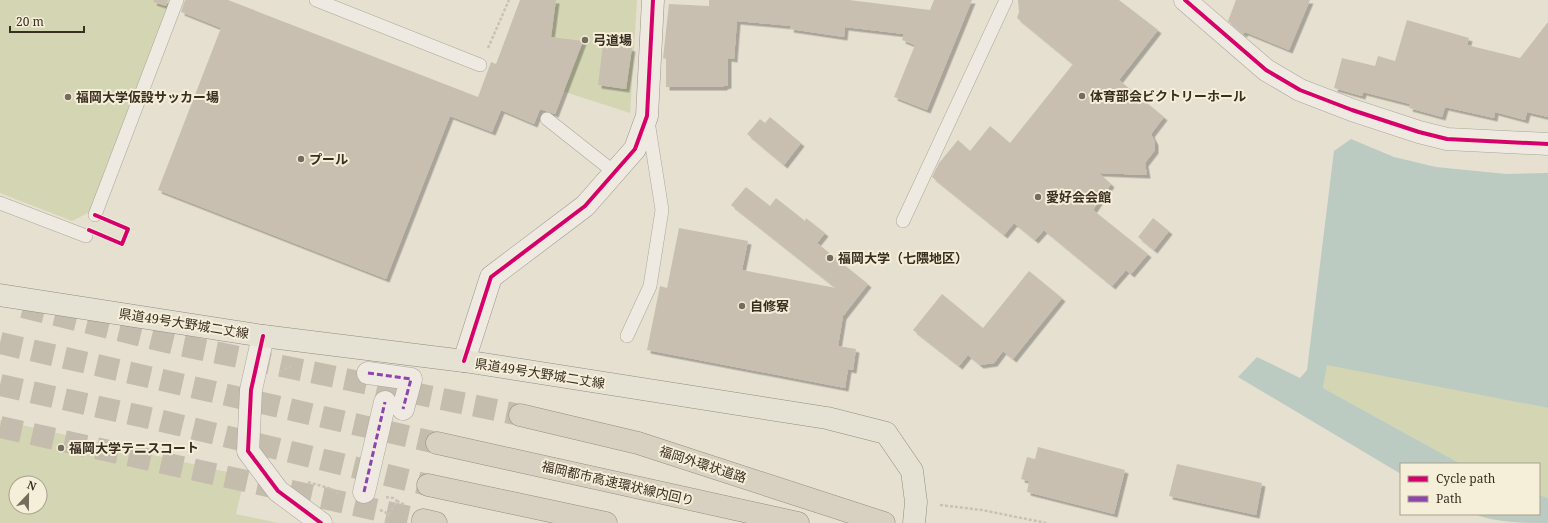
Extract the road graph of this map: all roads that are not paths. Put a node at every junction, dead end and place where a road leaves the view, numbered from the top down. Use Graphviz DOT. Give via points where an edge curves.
graph roads {
  1 [pos="177,0"];
  2 [pos="316,0"];
  3 [pos="653,0"];
  4 [pos="1006,0"];
  5 [pos="1186,0"];
  6 [pos="480,65"];
  7 [pos="647,116"];
  8 [pos="547,119"];
  9 [pos="1546,140"];
  10 [pos="614,172"];
  11 [pos="0,203"];
  12 [pos="95,215"];
  13 [pos="903,221"];
  14 [pos="86,236"];
  15 [pos="0,295"];
  16 [pos="263,336"];
  17 [pos="627,336"];
  18 [pos="464,361"];
  19 [pos="368,373"];
  20 [pos="520,415"];
  21 [pos="437,443"];
  22 [pos="428,485"];
  23 [pos="369,500"];
  24 [pos="915,513"];
  25 [pos="321,523"];
  26 [pos="606,523"];
  27 [pos="798,523"];
  28 [pos="884,523"];
  1 -- 12 [label="lane"];
  2 -- 6 [label="lane"];
  3 -- 7 [label="street"];
  4 -- 13 [label="lane"];
  5 -- 9 [label="street" via="1266,70 1300,90 1352,110 1447,140"];
  7 -- 10 [label="street" via="635,149"];
  7 -- 17 [label="lane" via="662,210 650,286"];
  8 -- 10 [label="lane"];
  10 -- 18 [label="street" via="585,206 491,277"];
  11 -- 14 [label="lane"];
  15 -- 16 [label="main road, 県道49号大野城二丈線"];
  16 -- 18 [label="main road, 県道49号大野城二丈線"];
  16 -- 25 [label="street" via="243,416 248,451 278,491"];
  18 -- 24 [label="main road, 県道49号大野城二丈線" via="827,418 886,433 912,471"];
  19 -- 23 [label="street" via="411,380 394,405"];
  20 -- 28 [label="highway, 福岡外環状道路" via="638,443"];
  21 -- 27 [label="highway, 福岡都市高速環状線内回り"];
  22 -- 26 [label="highway"];
}
